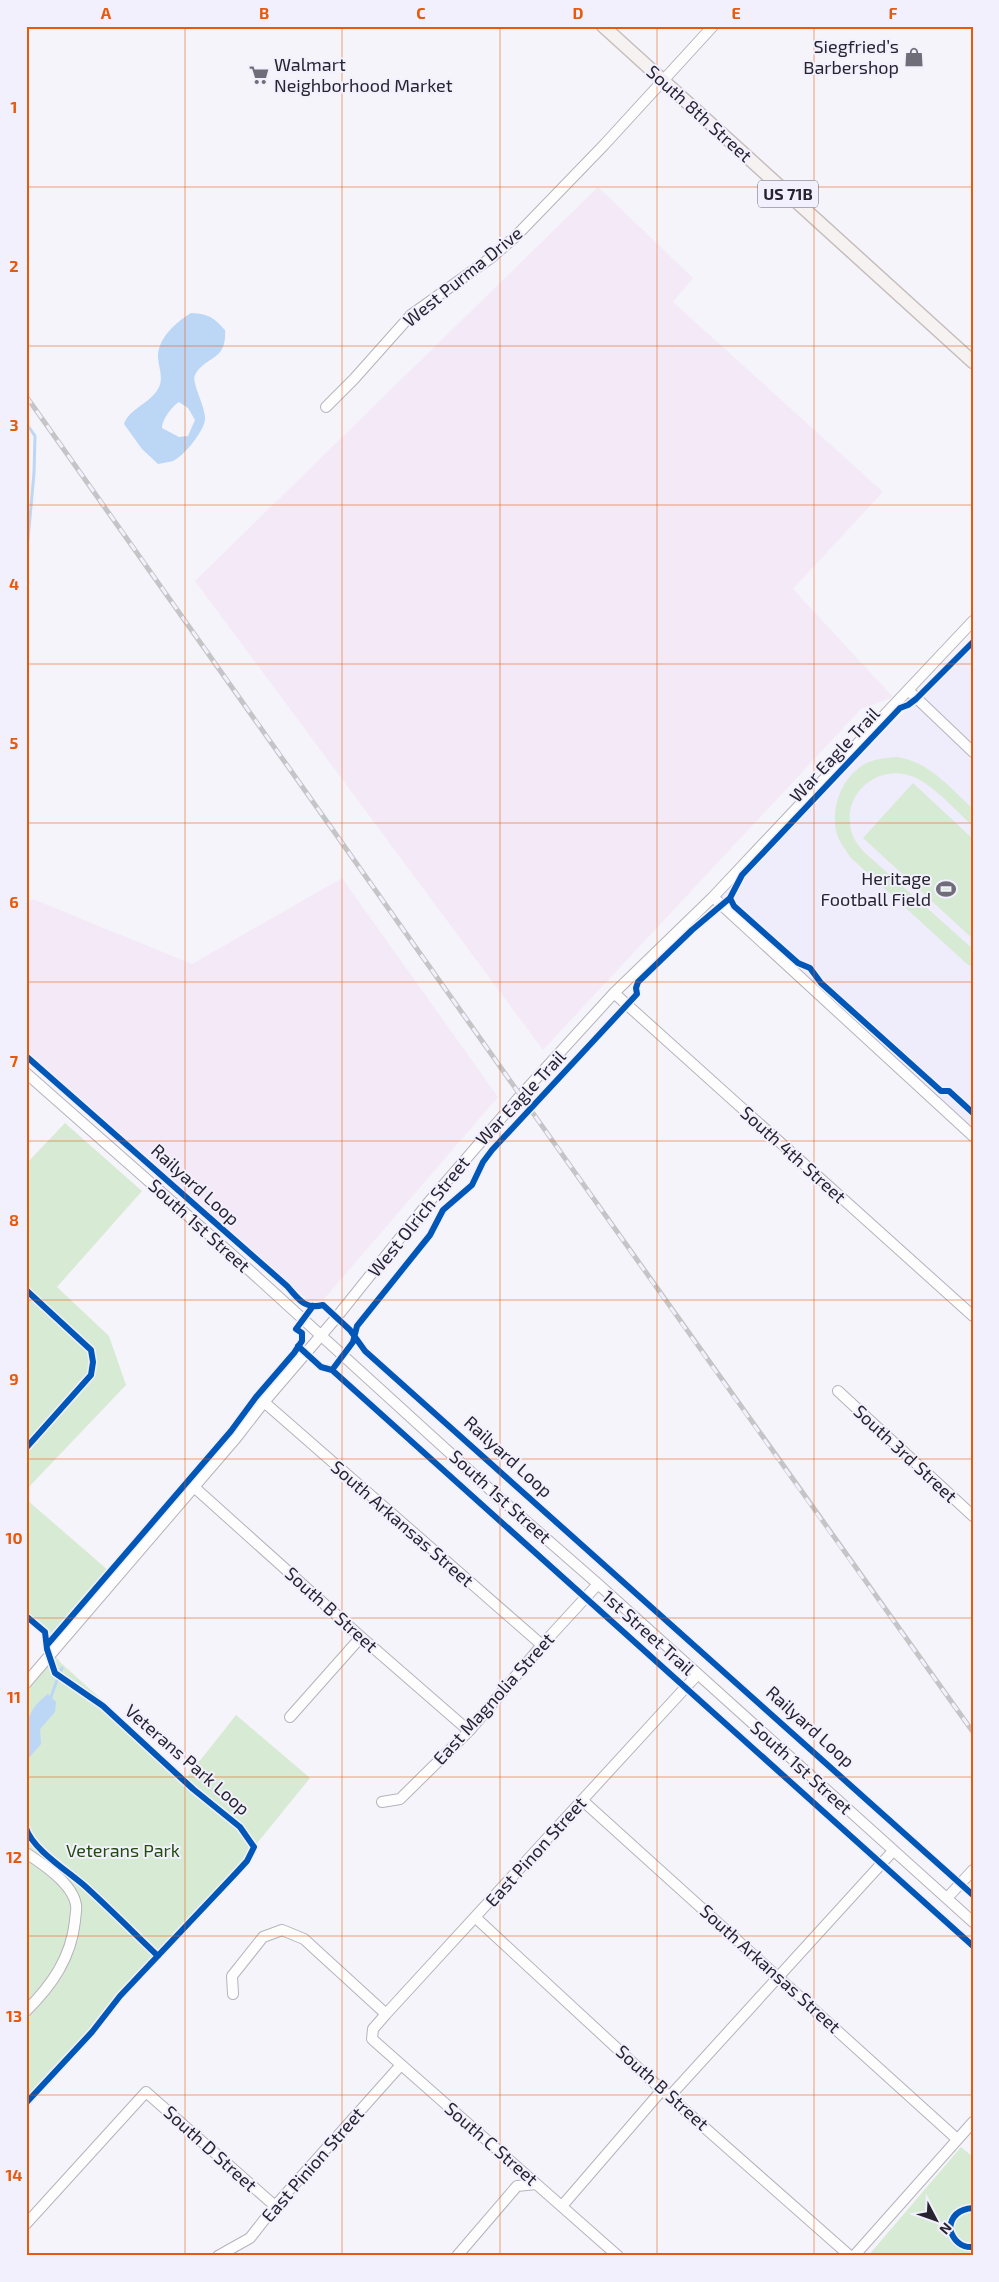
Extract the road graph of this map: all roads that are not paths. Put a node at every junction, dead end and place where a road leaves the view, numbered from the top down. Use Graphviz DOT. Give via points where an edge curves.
graph roads {
  1 [pos="603,26"];
  2 [pos="713,26"];
  3 [pos="663,81"];
  4 [pos="973,362"];
  5 [pos="326,407"];
  6 [pos="973,621"];
  7 [pos="908,690"];
  8 [pos="973,752"];
  9 [pos="713,897"];
  10 [pos="614,993"];
  11 [pos="26,1073"];
  12 [pos="973,1136"];
  13 [pos="973,1316"];
  14 [pos="320,1336"];
  15 [pos="838,1391"];
  16 [pos="264,1402"];
  17 [pos="194,1487"];
  18 [pos="973,1516"];
  19 [pos="598,1584"];
  20 [pos="361,1637"];
  21 [pos="542,1645"];
  22 [pos="697,1674"];
  23 [pos="26,1683"];
  24 [pos="290,1718"];
  25 [pos="469,1731"];
  26 [pos="582,1800"];
  27 [pos="382,1802"];
  28 [pos="893,1851"];
  29 [pos="26,1853"];
  30 [pos="973,1870"];
  31 [pos="947,1898"];
  32 [pos="476,1918"];
  33 [pos="973,1922"];
  34 [pos="777,1976"];
  35 [pos="232,1994"];
  36 [pos="26,2011"];
  37 [pos="386,2014"];
  38 [pos="373,2029"];
  39 [pos="400,2066"];
  40 [pos="666,2093"];
  41 [pos="973,2122"];
  42 [pos="957,2139"];
  43 [pos="536,2184"];
  44 [pos="275,2206"];
  45 [pos="562,2206"];
  46 [pos="26,2224"];
  47 [pos="218,2256"];
  48 [pos="457,2256"];
  49 [pos="618,2256"];
  50 [pos="852,2256"];
  1 -- 3 [label="main road, South 8th Street / US 71B"];
  2 -- 3 [label="street, West Purma Drive"];
  3 -- 4 [label="main road, South 8th Street / US 71B"];
  3 -- 5 [label="street, West Purma Drive" via="516,236 411,315"];
  6 -- 7 [label="street, West Olrich Street"];
  7 -- 8 [label="street"];
  7 -- 9 [label="street, West Olrich Street"];
  9 -- 10 [label="street, West Olrich Street"];
  9 -- 12 [label="street"];
  10 -- 13 [label="street, South 4th Street"];
  10 -- 14 [label="street, West Olrich Street" via="428,1203"];
  11 -- 14 [label="street, South 1st Street"];
  14 -- 16 [label="street, West Olrich Street"];
  14 -- 19 [label="street, South 1st Street"];
  15 -- 18 [label="street, South 3rd Street"];
  16 -- 17 [label="street, West Olrich Street"];
  16 -- 21 [label="street, South Arkansas Street"];
  17 -- 20 [label="street, South B Street"];
  17 -- 23 [label="street, West Olrich Street"];
  19 -- 21 [label="street, East Magnolia Street"];
  19 -- 22 [label="street, South 1st Street"];
  20 -- 24 [label="street"];
  20 -- 25 [label="street, South B Street"];
  21 -- 25 [label="street, East Magnolia Street"];
  22 -- 26 [label="street, East Pinon Street"];
  22 -- 28 [label="street, South 1st Street"];
  25 -- 27 [label="street, East Magnolia Street" via="400,1799"];
  26 -- 32 [label="street, East Pinon Street"];
  26 -- 34 [label="street, South Arkansas Street"];
  28 -- 31 [label="street, South 1st Street"];
  28 -- 34 [label="street"];
  29 -- 36 [label="street" via="64,1882 76,1905 67,1955 55,1978"];
  30 -- 31 [label="street"];
  31 -- 33 [label="street, South 1st Street"];
  32 -- 37 [label="street, East Pinon Street"];
  32 -- 40 [label="street, South B Street"];
  34 -- 40 [label="street"];
  34 -- 42 [label="street, South Arkansas Street"];
  35 -- 37 [label="street" via="232,1976 263,1937 282,1930 304,1939"];
  37 -- 38 [label="street, East Pinon Street"];
  38 -- 39 [label="street, South C Street" via="372,2039"];
  39 -- 43 [label="street, South C Street"];
  39 -- 44 [label="street, East Pinion Street"];
  40 -- 45 [label="street"];
  40 -- 50 [label="street, South B Street"];
  41 -- 42 [label="street"];
  42 -- 50 [label="street"];
  43 -- 45 [label="street, South C Street"];
  43 -- 48 [label="street" via="517,2186"];
  44 -- 46 [label="street, South D Street" via="146,2092"];
  44 -- 47 [label="street, East Pinion Street" via="250,2238"];
  45 -- 49 [label="street, South C Street"];
}
